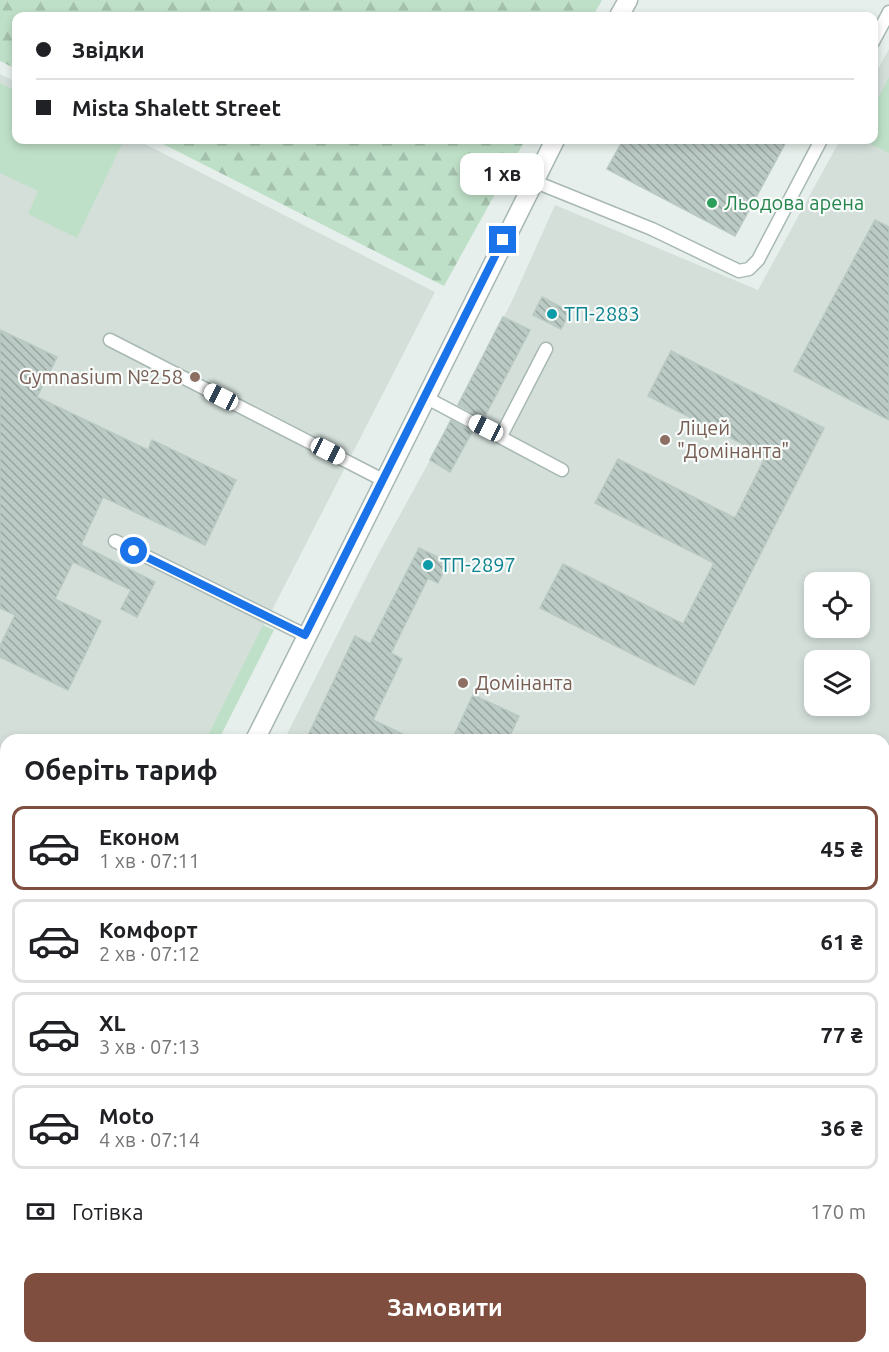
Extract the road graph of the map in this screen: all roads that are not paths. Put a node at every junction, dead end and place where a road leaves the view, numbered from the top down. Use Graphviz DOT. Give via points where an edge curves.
graph roads {
  1 [pos="889,12"];
  2 [pos="878,33"];
  3 [pos="553,144"];
  4 [pos="819,144"];
  5 [pos="533,181"];
  6 [pos="110,340"];
  7 [pos="546,349"];
  8 [pos="425,397"];
  9 [pos="501,436"];
  10 [pos="562,470"];
  11 [pos="383,480"];
  12 [pos="115,542"];
  13 [pos="305,635"];
  14 [pos="258,734"];
  1 -- 2 [label="lane"];
  3 -- 5 [label="street"];
  4 -- 5 [label="lane" via="758,260 749,269 739,271 652,229"];
  5 -- 8 [label="street"];
  6 -- 11 [label="lane"];
  7 -- 9 [label="lane"];
  8 -- 9 [label="lane"];
  8 -- 11 [label="street"];
  9 -- 10 [label="lane"];
  11 -- 13 [label="street"];
  12 -- 13 [label="lane"];
  13 -- 14 [label="street"];
}
